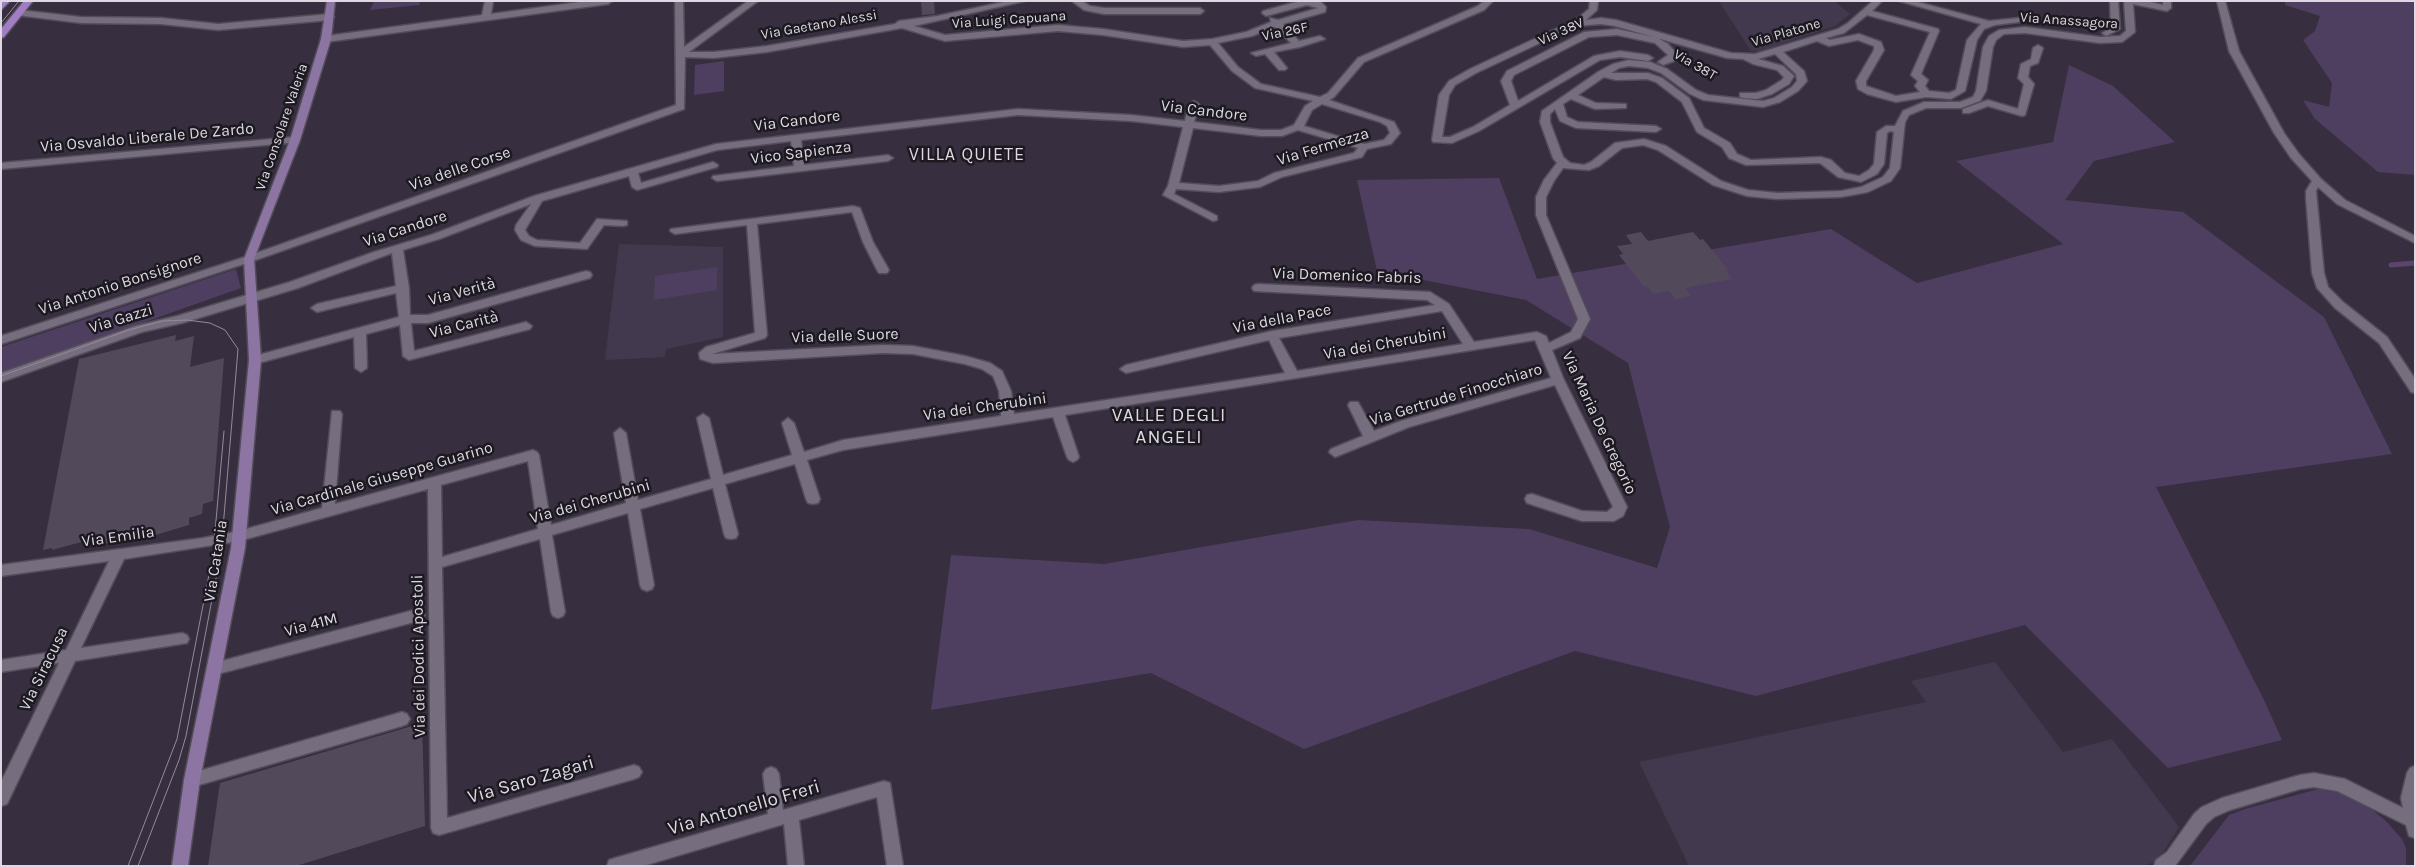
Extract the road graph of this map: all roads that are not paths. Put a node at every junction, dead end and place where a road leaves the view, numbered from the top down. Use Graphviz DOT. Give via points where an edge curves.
graph roads {
  1 [pos="6,1"];
  2 [pos="29,1"];
  3 [pos="332,1"];
  4 [pos="489,1"];
  5 [pos="608,1"];
  6 [pos="679,1"];
  7 [pos="754,1"];
  8 [pos="961,1"];
  9 [pos="1021,1"];
  10 [pos="1076,1"];
  11 [pos="1488,1"];
  12 [pos="1595,1"];
  13 [pos="1878,1"];
  14 [pos="1903,1"];
  15 [pos="2114,1"];
  16 [pos="2128,1"];
  17 [pos="2132,1"];
  18 [pos="2167,1"];
  19 [pos="2221,1"];
  20 [pos="552,5"];
  21 [pos="743,5"];
  22 [pos="1,7"];
  23 [pos="1200,11"];
  24 [pos="1866,12"];
  25 [pos="19,13"];
  26 [pos="962,13"];
  27 [pos="330,17"];
  28 [pos="486,18"];
  29 [pos="2016,20"];
  30 [pos="1277,23"];
  31 [pos="1987,23"];
  32 [pos="899,24"];
  33 [pos="1569,26"];
  34 [pos="1635,27"];
  35 [pos="2106,33"];
  36 [pos="1,35"];
  37 [pos="1818,38"];
  38 [pos="326,39"];
  39 [pos="1320,39"];
  40 [pos="1212,42"];
  41 [pos="1297,45"];
  42 [pos="2038,48"];
  43 [pos="1268,51"];
  44 [pos="1778,52"];
  45 [pos="1256,53"];
  46 [pos="680,54"];
  47 [pos="1747,58"];
  48 [pos="1663,62"];
  49 [pos="1282,68"];
  50 [pos="1601,74"];
  51 [pos="1926,94"];
  52 [pos="1570,95"];
  53 [pos="1320,102"];
  54 [pos="1558,103"];
  55 [pos="1194,104"];
  56 [pos="1932,105"];
  57 [pos="1623,106"];
  58 [pos="1515,107"];
  59 [pos="1188,125"];
  60 [pos="1298,127"];
  61 [pos="1656,129"];
  62 [pos="1899,130"];
  63 [pos="796,137"];
  64 [pos="295,140"];
  65 [pos="1364,147"];
  66 [pos="888,158"];
  67 [pos="1562,163"];
  68 [pos="713,165"];
  69 [pos="1,166"];
  70 [pos="799,169"];
  71 [pos="632,170"];
  72 [pos="717,178"];
  73 [pos="2317,181"];
  74 [pos="1172,186"];
  75 [pos="538,198"];
  76 [pos="1212,218"];
  77 [pos="623,223"];
  78 [pos="752,223"];
  79 [pos="675,231"];
  80 [pos="2415,240"];
  81 [pos="397,249"];
  82 [pos="250,259"];
  83 [pos="883,270"];
  84 [pos="586,275"];
  85 [pos="403,288"];
  86 [pos="1258,288"];
  87 [pos="252,298"];
  88 [pos="1445,307"];
  89 [pos="318,308"];
  90 [pos="406,319"];
  91 [pos="526,326"];
  92 [pos="360,332"];
  93 [pos="1272,335"];
  94 [pos="1,340"];
  95 [pos="1470,346"];
  96 [pos="1545,348"];
  97 [pos="256,360"];
  98 [pos="361,368"];
  99 [pos="1126,369"];
  100 [pos="1293,376"];
  101 [pos="1,378"];
  102 [pos="1558,380"];
  103 [pos="2415,389"];
  104 [pos="1354,405"];
  105 [pos="1058,413"];
  106 [pos="336,414"];
  107 [pos="703,418"];
  108 [pos="1008,420"];
  109 [pos="788,423"];
  110 [pos="620,433"];
  111 [pos="1371,438"];
  112 [pos="1335,452"];
  113 [pos="800,457"];
  114 [pos="1073,457"];
  115 [pos="718,481"];
  116 [pos="434,483"];
  117 [pos="813,499"];
  118 [pos="1532,499"];
  119 [pos="633,506"];
  120 [pos="328,512"];
  121 [pos="545,532"];
  122 [pos="731,534"];
  123 [pos="239,536"];
  124 [pos="119,555"];
  125 [pos="435,564"];
  126 [pos="1,571"];
  127 [pos="647,585"];
  128 [pos="558,612"];
  129 [pos="418,615"];
  130 [pos="182,639"];
  131 [pos="70,656"];
  132 [pos="1,666"];
  133 [pos="214,669"];
  134 [pos="402,719"];
  135 [pos="634,772"];
  136 [pos="2415,773"];
  137 [pos="771,774"];
  138 [pos="192,780"];
  139 [pos="1,799"];
  140 [pos="783,817"];
  141 [pos="2413,825"];
  142 [pos="439,828"];
  143 [pos="654,860"];
  144 [pos="179,864"];
  145 [pos="615,866"];
  146 [pos="796,866"];
  147 [pos="895,866"];
  148 [pos="2162,866"];
  1 -- 22 [label="main road"];
  2 -- 25 [label="main road"];
  3 -- 27 [label="main road, Via Consolare Valeria"];
  4 -- 28 [label="street"];
  5 -- 20 [label="street"];
  6 -- 46 [label="street"];
  7 -- 21 [label="street"];
  8 -- 26 [label="street"];
  9 -- 26 [label="street, Via Gaetano Alessi"];
  10 -- 23 [label="street" via="1086,8 1104,11"];
  11 -- 53 [label="street" via="1481,8 1360,60 1331,95"];
  12 -- 33 [label="street" via="1590,14"];
  12 -- 34 [label="street, Via Platone"];
  13 -- 24 [label="street, Via Platone"];
  14 -- 31 [label="street"];
  15 -- 35 [label="street" via="2116,28"];
  16 -- 56 [label="street, Via Anassagora" via="2132,29 2127,37 2110,40 2025,30 2002,32 1992,38 1988,47 1977,99 1961,105"];
  17 -- 18 [label="street" via="2167,8"];
  19 -- 73 [label="street" via="2231,43 2248,78 2279,133"];
  20 -- 28 [label="street"];
  21 -- 46 [label="street"];
  24 -- 37 [label="street, Via Platone" via="1846,28"];
  24 -- 51 [label="street" via="1935,31 1916,75 1923,80 1920,86"];
  25 -- 27 [label="street" via="81,20 161,21 218,27"];
  25 -- 36 [label="main road"];
  26 -- 32 [label="street, Via Gaetano Alessi"];
  27 -- 38 [label="main road, Via Consolare Valeria"];
  28 -- 38 [label="street"];
  29 -- 31 [label="street"];
  30 -- 30 [label="street, Via Luigi Capuana" via="1266,12 1307,2 1322,7 1318,12"];
  30 -- 40 [label="street, Via Luigi Capuana" via="1249,34"];
  30 -- 41 [label="street"];
  31 -- 51 [label="street" via="1981,26 1972,40 1958,93 1951,96"];
  32 -- 40 [label="street, Via Luigi Capuana" via="945,38 1058,28 1174,44"];
  32 -- 46 [label="street, Via Gaetano Alessi" via="749,52 703,56"];
  33 -- 34 [label="street, Via Platone" via="1601,21"];
  33 -- 58 [label="street, Via 38T" via="1452,83 1444,95 1437,140 1456,138"];
  34 -- 47 [label="street, Via Platone" via="1719,53"];
  37 -- 44 [label="street, Via Platone"];
  37 -- 51 [label="street" via="1833,43 1858,37 1878,44 1880,50 1861,81 1861,87 1870,92 1896,99"];
  38 -- 64 [label="main road, Via Consolare Valeria"];
  39 -- 41 [label="street, Via 26F"];
  40 -- 53 [label="street" via="1235,69 1263,89"];
  41 -- 43 [label="street, Via 26F"];
  42 -- 56 [label="street" via="2035,61 2026,64 2023,78 2029,84 2022,113 1988,103 1974,110 1957,112"];
  43 -- 45 [label="street, Via 26F"];
  43 -- 49 [label="street"];
  44 -- 47 [label="street, Via Platone"];
  44 -- 50 [label="street" via="1801,73 1802,81 1777,100 1763,104 1706,98 1664,71 1644,64 1622,64"];
  46 -- 82 [label="street, Via delle Corse" via="681,107"];
  47 -- 48 [label="street, Via 38T" via="1780,68 1787,73 1788,79 1757,96 1718,93 1701,87"];
  48 -- 58 [label="street, Via 38T" via="1627,54 1597,58"];
  48 -- 58 [label="street, Via 38V" via="1673,55 1658,41 1616,32 1587,34 1510,73 1506,81"];
  50 -- 52 [label="street"];
  50 -- 62 [label="street" via="1648,76 1659,80 1686,100 1700,130 1726,145 1732,156 1750,163 1821,160 1842,175 1861,179 1879,164 1882,132 1888,128"];
  52 -- 54 [label="street"];
  52 -- 57 [label="street" via="1595,106"];
  53 -- 60 [label="street" via="1308,108"];
  53 -- 65 [label="street, Via Fermezza" via="1383,120 1393,126 1395,133 1388,142"];
  54 -- 61 [label="street" via="1563,119 1576,125"];
  54 -- 67 [label="street" via="1548,110 1544,118"];
  55 -- 59 [label="street"];
  56 -- 62 [label="street, Via Anassagora" via="1917,106 1906,112"];
  59 -- 60 [label="street, Via Candore" via="1267,134"];
  59 -- 63 [label="street, Via Candore" via="1131,118 1018,112"];
  59 -- 74 [label="street"];
  60 -- 65 [label="street"];
  62 -- 67 [label="street, Via Anassagora" via="1896,162 1891,174 1873,187 1853,192 1777,196 1747,193 1717,183 1662,148 1644,142 1619,145 1585,168"];
  63 -- 70 [label="street"];
  63 -- 71 [label="street, Via Candore" via="716,147"];
  64 -- 69 [label="street, Via Osvaldo Liberale De Zardo"];
  64 -- 82 [label="main road, Via Consolare Valeria"];
  65 -- 74 [label="street, Via Fermezza" via="1358,155 1248,186 1202,189"];
  66 -- 70 [label="street, Vico Sapienza"];
  67 -- 96 [label="street" via="1541,197 1541,216 1584,320 1576,335"];
  68 -- 71 [label="street" via="637,187"];
  70 -- 72 [label="street, Vico Sapienza"];
  71 -- 75 [label="street, Via Candore"];
  73 -- 80 [label="street" via="2351,208"];
  73 -- 103 [label="street" via="2311,198 2318,273 2323,288 2383,340"];
  74 -- 76 [label="street" via="1168,194"];
  75 -- 77 [label="street" via="520,230 525,238 535,243 583,247 601,221"];
  75 -- 81 [label="street, Via Candore"];
  78 -- 79 [label="street"];
  78 -- 83 [label="street" via="856,210"];
  78 -- 108 [label="street, Via delle Suore" via="761,335 710,350 704,355 706,358 883,349 913,350 965,360 986,366 998,374 1005,391"];
  81 -- 85 [label="street"];
  81 -- 87 [label="street, Via Candore"];
  82 -- 87 [label="main road, Via Catania"];
  82 -- 94 [label="street, Via Antonio Bonsignore"];
  84 -- 90 [label="street, Via Verità" via="428,319"];
  85 -- 89 [label="street"];
  85 -- 90 [label="street"];
  86 -- 88 [label="street, Via Domenico Fabris" via="1430,296"];
  87 -- 97 [label="main road, Via Catania"];
  87 -- 101 [label="street, Via Gazzi" via="139,328"];
  88 -- 93 [label="street, Via della Pace"];
  88 -- 95 [label="street, Via Domenico Fabris"];
  90 -- 91 [label="street, Via Carità" via="409,356"];
  90 -- 92 [label="street, Via Verità"];
  92 -- 97 [label="street, Via Verità"];
  92 -- 98 [label="street"];
  93 -- 99 [label="street, Via della Pace"];
  93 -- 100 [label="street"];
  95 -- 96 [label="street, Via dei Cherubini" via="1537,336"];
  95 -- 100 [label="street, Via dei Cherubini"];
  96 -- 102 [label="street, Via Maria De Gregorio"];
  97 -- 123 [label="main road, Via Catania"];
  100 -- 105 [label="street, Via dei Cherubini"];
  102 -- 111 [label="street, Via Gertrude Finocchiaro" via="1405,424"];
  102 -- 118 [label="street, Via Maria De Gregorio" via="1620,507 1609,518 1582,516"];
  104 -- 111 [label="street"];
  105 -- 108 [label="street, Via dei Cherubini"];
  105 -- 114 [label="street"];
  106 -- 120 [label="street"];
  107 -- 115 [label="street"];
  108 -- 113 [label="street, Via dei Cherubini" via="843,445"];
  109 -- 113 [label="street"];
  110 -- 119 [label="street"];
  111 -- 112 [label="street, Via Gertrude Finocchiaro"];
  113 -- 115 [label="street, Via dei Cherubini"];
  113 -- 117 [label="street"];
  115 -- 119 [label="street, Via dei Cherubini"];
  115 -- 122 [label="street"];
  116 -- 120 [label="street, Via Cardinale Giuseppe Guarino"];
  116 -- 121 [label="street, Via Cardinale Giuseppe Guarino" via="534,455"];
  116 -- 125 [label="street, Via dei Dodici Apostoli"];
  119 -- 121 [label="street, Via dei Cherubini"];
  119 -- 127 [label="street"];
  120 -- 123 [label="street, Via Cardinale Giuseppe Guarino"];
  121 -- 125 [label="street, Via dei Cherubini"];
  121 -- 128 [label="street"];
  123 -- 124 [label="street, Via Emilia"];
  123 -- 133 [label="main road, Via Catania"];
  124 -- 126 [label="street, Via Emilia"];
  124 -- 131 [label="street, Via Siracusa"];
  125 -- 142 [label="street, Via dei Dodici Apostoli"];
  129 -- 133 [label="street, Via 41M"];
  130 -- 131 [label="street"];
  131 -- 132 [label="street"];
  131 -- 139 [label="street, Via Siracusa"];
  133 -- 138 [label="main road, Via Catania"];
  134 -- 138 [label="street"];
  135 -- 142 [label="street, Via Saro Zagari"];
  136 -- 141 [label="street" via="2409,798"];
  137 -- 140 [label="street"];
  138 -- 144 [label="main road, Via Catania"];
  140 -- 143 [label="street, Via Antonello Freri"];
  140 -- 146 [label="street"];
  140 -- 147 [label="street, Via Antonello Freri" via="884,788"];
  141 -- 148 [label="street" via="2339,784 2314,780 2300,782 2208,812 2173,857"];
  143 -- 145 [label="street, Via Antonello Freri"];
}
